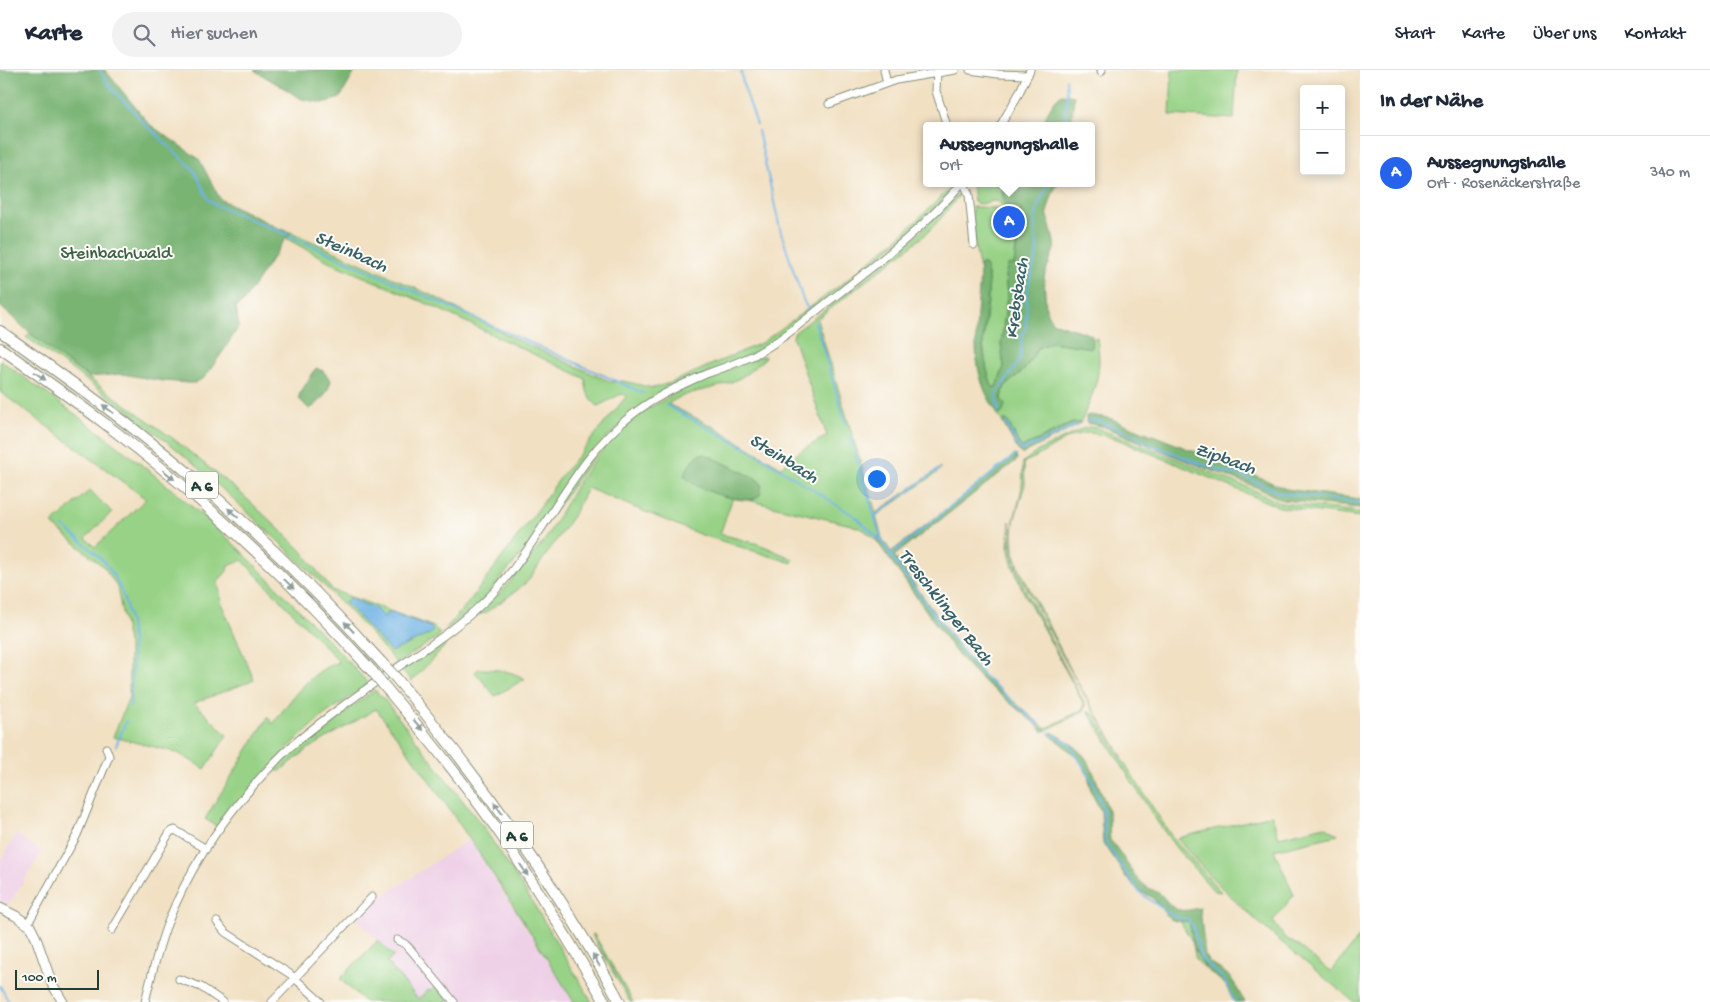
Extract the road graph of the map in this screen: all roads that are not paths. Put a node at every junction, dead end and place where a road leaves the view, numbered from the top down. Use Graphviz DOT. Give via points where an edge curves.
graph roads {
  1 [pos="884,70"];
  2 [pos="955,70"];
  3 [pos="970,70"];
  4 [pos="937,72"];
  5 [pos="1029,72"];
  6 [pos="887,83"];
  7 [pos="829,104"];
  8 [pos="946,122"];
  9 [pos="1002,122"];
  10 [pos="959,187"];
  11 [pos="965,187"];
  12 [pos="974,246"];
  13 [pos="0,331"];
  14 [pos="0,348"];
  15 [pos="106,748"];
  16 [pos="206,849"];
  17 [pos="372,897"];
  18 [pos="0,908"];
  19 [pos="216,922"];
  20 [pos="26,923"];
  21 [pos="112,930"];
  22 [pos="397,940"];
  23 [pos="295,978"];
  24 [pos="179,979"];
  25 [pos="63,1002"];
  26 [pos="145,1002"];
  27 [pos="223,1002"];
  28 [pos="272,1002"];
  29 [pos="321,1002"];
  30 [pos="454,1002"];
  31 [pos="605,1002"];
  32 [pos="620,1002"];
  1 -- 6 [label="street"];
  2 -- 4 [label="street"];
  3 -- 5 [label="street" via="998,74"];
  4 -- 6 [label="street"];
  4 -- 8 [label="street" via="936,91"];
  5 -- 9 [label="street"];
  6 -- 7 [label="street"];
  10 -- 16 [label="street" via="903,244 772,344 690,381 647,404 624,421 594,452 529,549 493,592 444,635 315,726 287,750 232,812"];
  11 -- 12 [label="street"];
  32 -- 13 [label="highway, A 6, one-way, bridge" via="531,855 472,773 382,662 289,565 212,494 111,411"];
  14 -- 31 [label="highway, A 6, one-way, bridge" via="93,415 204,504 329,624 386,688 495,826 542,896"];
  15 -- 20 [label="street" via="109,756 77,835"];
  16 -- 21 [label="street" via="175,830 170,832"];
  16 -- 26 [label="street" via="167,925"];
  17 -- 23 [label="street"];
  18 -- 20 [label="main road"];
  19 -- 23 [label="street" via="225,932"];
  20 -- 25 [label="main road" via="33,932 52,984"];
  22 -- 30 [label="street" via="411,950"];
  23 -- 28 [label="street"];
  23 -- 29 [label="street"];
  24 -- 27 [label="street" via="201,987"];
}
